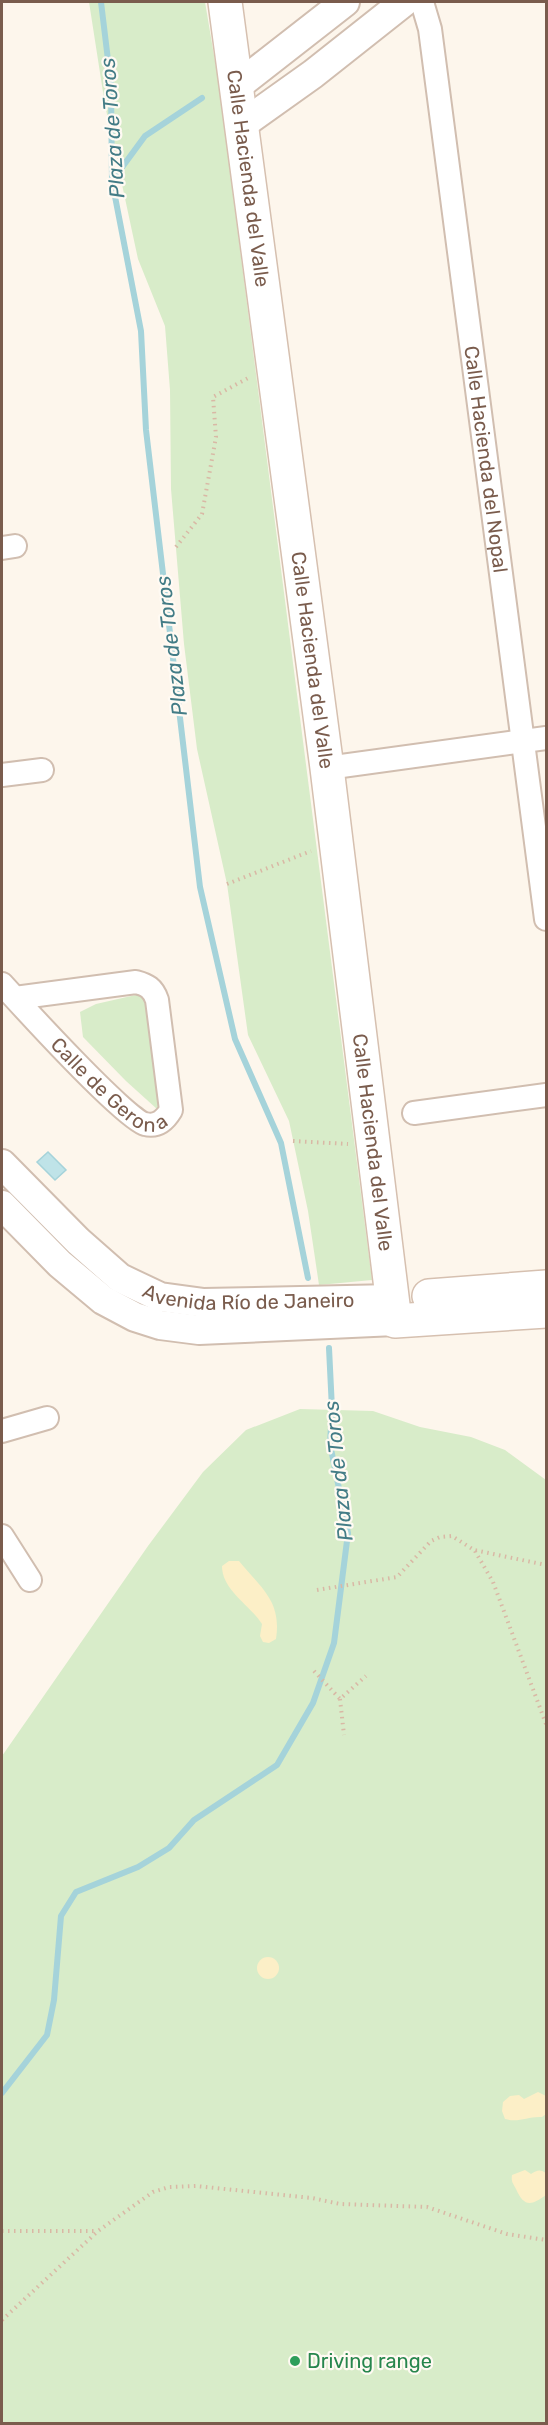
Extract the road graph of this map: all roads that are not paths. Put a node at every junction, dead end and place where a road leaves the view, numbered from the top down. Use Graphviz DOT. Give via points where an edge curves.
graph roads {
  1 [pos="225,2"];
  2 [pos="345,2"];
  3 [pos="404,2"];
  4 [pos="422,2"];
  5 [pos="236,87"];
  6 [pos="240,126"];
  7 [pos="546,738"];
  8 [pos="523,741"];
  9 [pos="327,768"];
  10 [pos="42,770"];
  11 [pos="2,775"];
  12 [pos="546,919"];
  13 [pos="8,991"];
  14 [pos="546,1095"];
  15 [pos="414,1113"];
  16 [pos="2,1164"];
  17 [pos="2,1205"];
  18 [pos="546,1287"];
  19 [pos="394,1310"];
  20 [pos="546,1311"];
  21 [pos="47,1418"];
  22 [pos="2,1431"];
  23 [pos="2,1536"];
  24 [pos="30,1580"];
  1 -- 5 [label="main road, Calle Hacienda del Valle"];
  2 -- 5 [label="street"];
  3 -- 6 [label="street"];
  4 -- 8 [label="street, Calle Hacienda del Nopal" via="430,29"];
  5 -- 6 [label="main road, Calle Hacienda del Valle"];
  6 -- 9 [label="main road, Calle Hacienda del Valle"];
  7 -- 8 [label="street"];
  8 -- 9 [label="street"];
  8 -- 12 [label="street, Calle Hacienda del Nopal"];
  9 -- 19 [label="main road, Calle Hacienda del Valle"];
  10 -- 11 [label="street"];
  13 -- 13 [label="street, Calle de Gerona" via="136,982 147,985 157,1000 171,1110 167,1118 154,1124 135,1119"];
  14 -- 15 [label="street"];
  16 -- 19 [label="street, Avenida Río de Janeiro" via="120,1278 160,1297 204,1303"];
  17 -- 19 [label="street, Avenida Río de Janeiro" via="60,1264 103,1300 160,1325 199,1330"];
  18 -- 19 [label="main road, Avenida Río de Janeiro"];
  19 -- 20 [label="main road, Avenida Río de Janeiro"];
  21 -- 22 [label="street"];
  23 -- 24 [label="street"];
}
